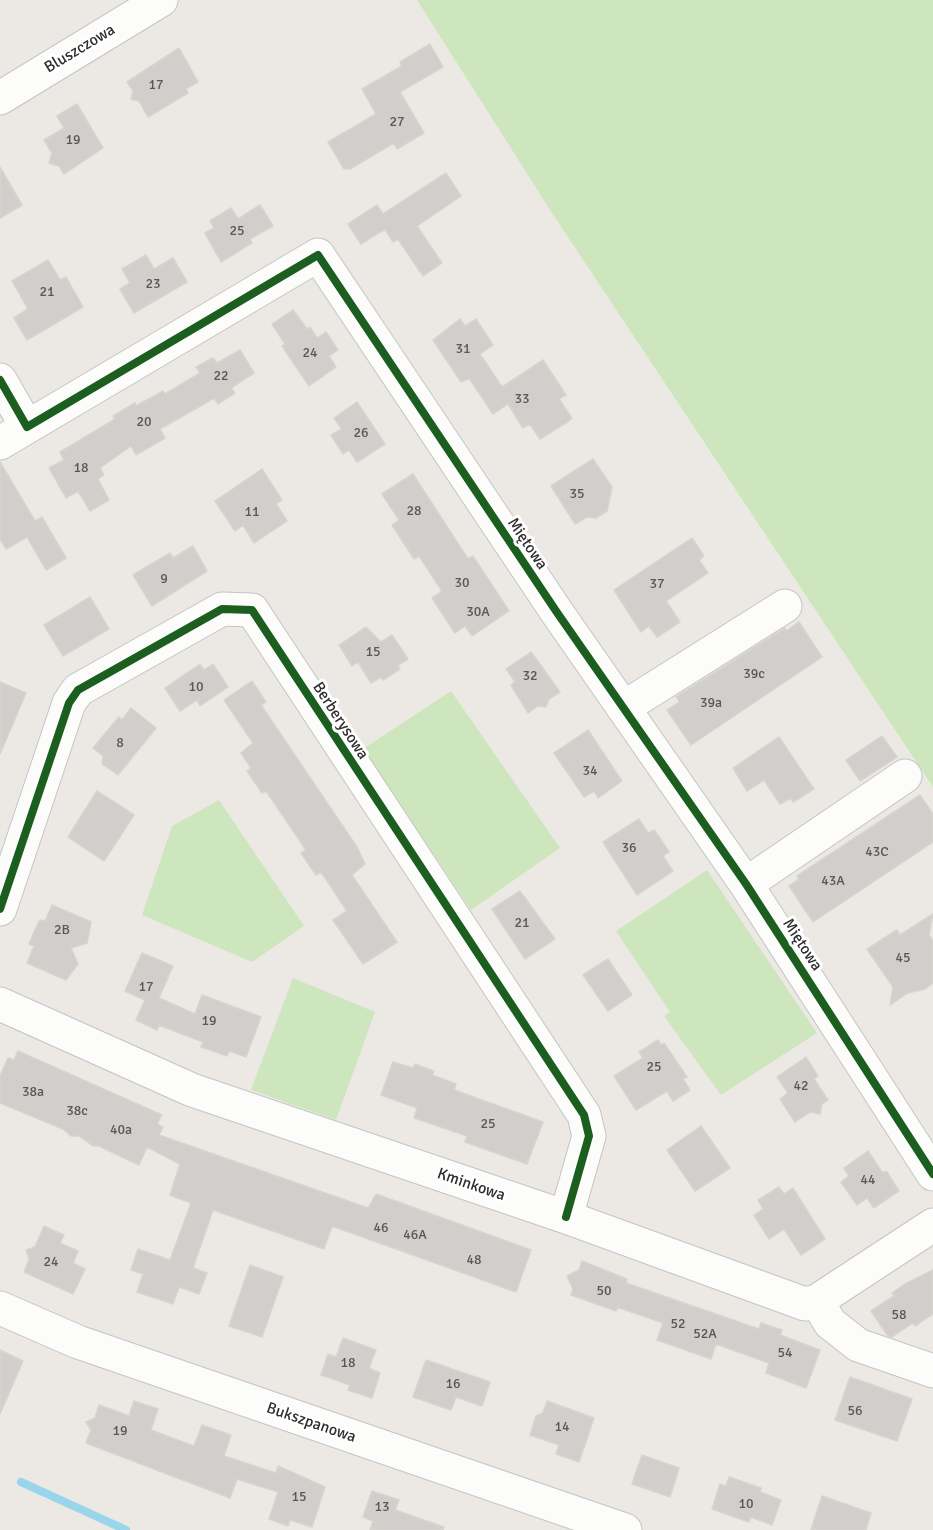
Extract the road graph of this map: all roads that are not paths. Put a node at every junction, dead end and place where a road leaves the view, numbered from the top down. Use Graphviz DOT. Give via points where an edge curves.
graph roads {
  1 [pos="160,0"];
  2 [pos="0,98"];
  3 [pos="0,380"];
  4 [pos="14,435"];
  5 [pos="785,606"];
  6 [pos="623,708"];
  7 [pos="905,776"];
  8 [pos="746,884"];
  9 [pos="0,909"];
  10 [pos="0,1004"];
  11 [pos="933,1174"];
  12 [pos="566,1217"];
  13 [pos="933,1225"];
  14 [pos="817,1301"];
  15 [pos="0,1308"];
  16 [pos="933,1371"];
  17 [pos="626,1530"];
  1 -- 2 [label="street, Bluszczowa"];
  3 -- 4 [label="street, Miętowa"];
  4 -- 6 [label="street, Miętowa" via="318,255"];
  5 -- 6 [label="street"];
  6 -- 8 [label="street, Miętowa"];
  7 -- 8 [label="street"];
  8 -- 11 [label="street, Miętowa"];
  9 -- 12 [label="street, Berberysowa" via="69,703 78,690 222,609 252,610 584,1115 590,1136"];
  10 -- 12 [label="street, Kminkowa" via="192,1090"];
  12 -- 14 [label="street, Kminkowa" via="805,1304"];
  13 -- 14 [label="street"];
  14 -- 16 [label="street" via="830,1323 858,1345"];
  15 -- 17 [label="street, Bukszpanowa" via="78,1342"];
}
